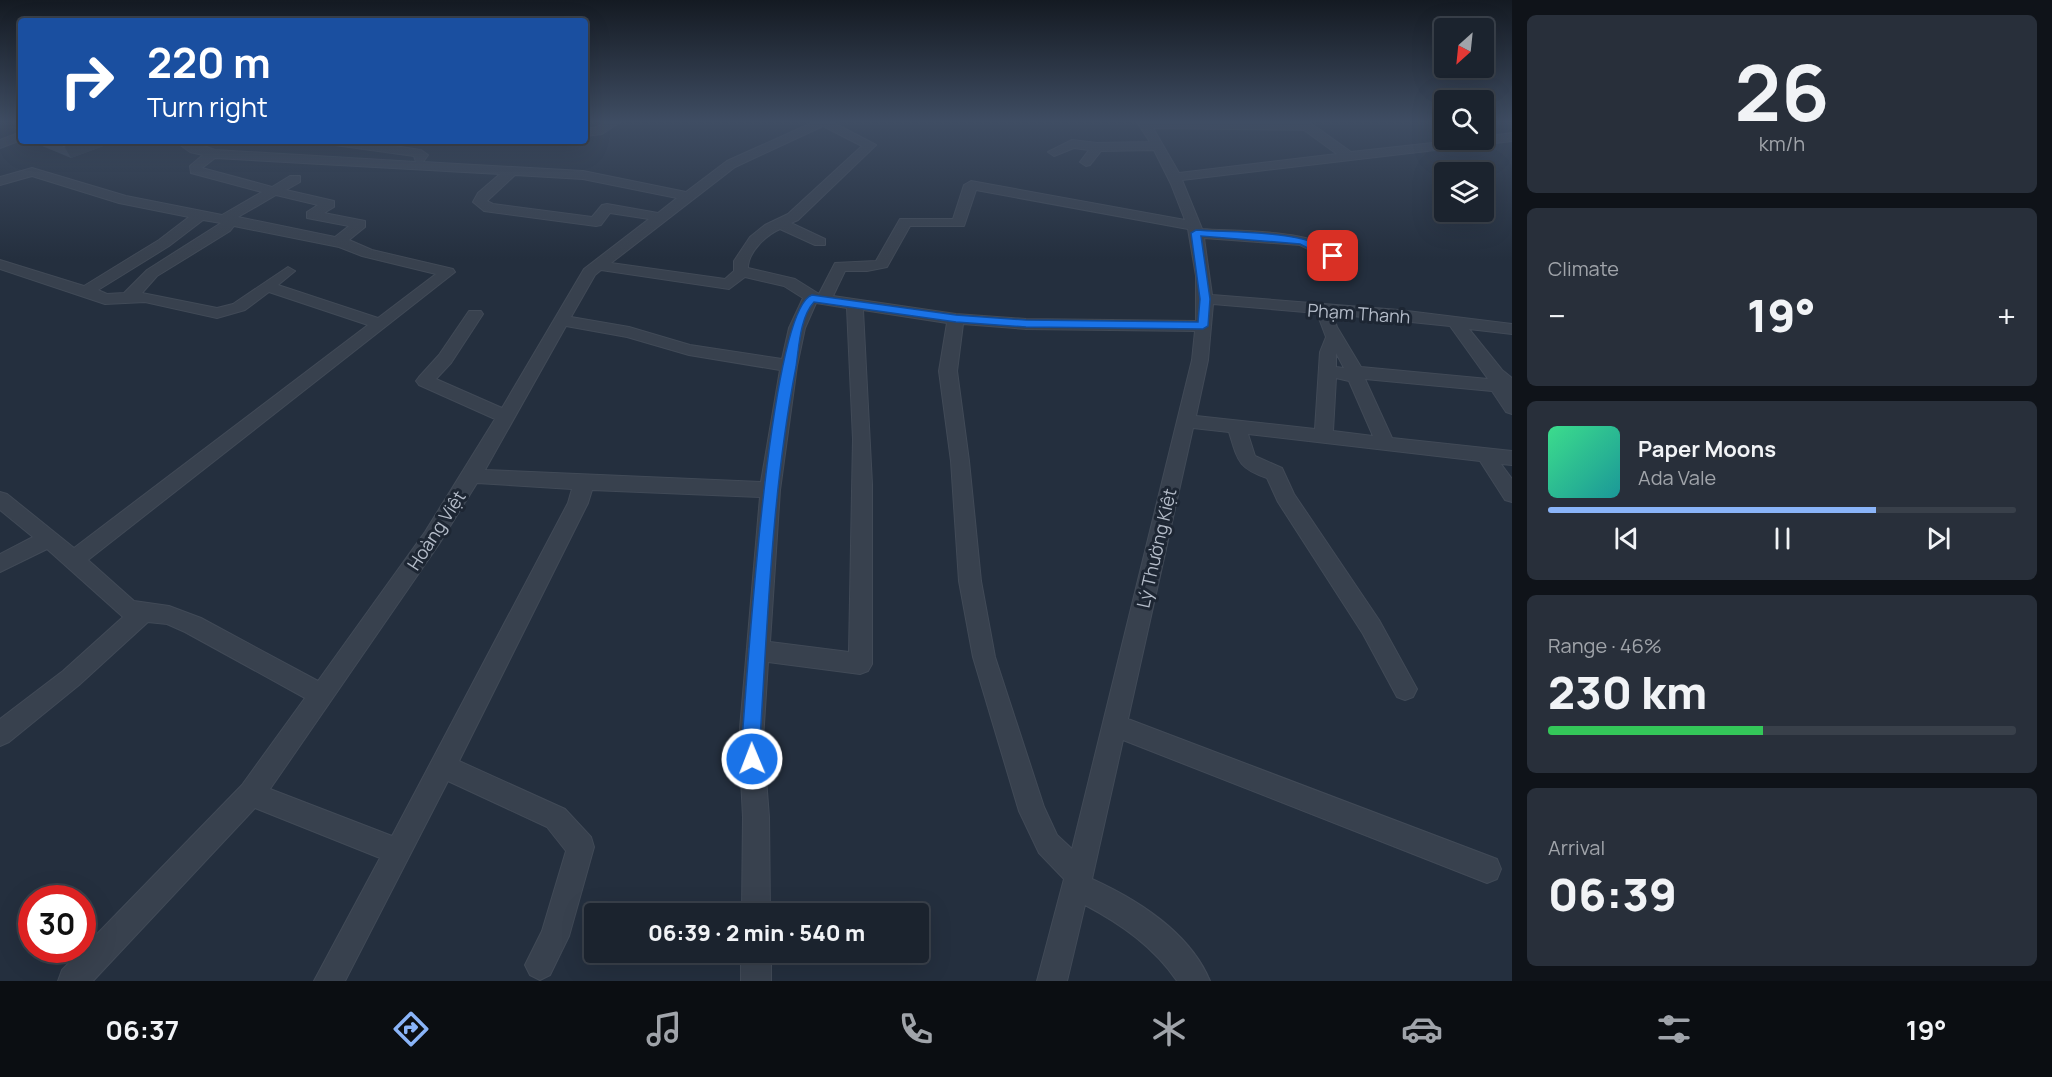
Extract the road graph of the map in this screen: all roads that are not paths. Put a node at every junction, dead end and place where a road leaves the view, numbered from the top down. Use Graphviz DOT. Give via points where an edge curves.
graph roads {
  1 [pos="196,168"];
  2 [pos="470,168"];
  3 [pos="726,168"];
  4 [pos="842,168"];
  5 [pos="1170,168"];
  6 [pos="1255,168"];
  7 [pos="513,170"];
  8 [pos="1175,177"];
  9 [pos="295,179"];
  10 [pos="0,181"];
  11 [pos="275,191"];
  12 [pos="686,196"];
  13 [pos="202,214"];
  14 [pos="659,217"];
  15 [pos="230,219"];
  16 [pos="781,224"];
  17 [pos="1194,230"];
  18 [pos="338,242"];
  19 [pos="820,242"];
  20 [pos="1333,256"];
  21 [pos="0,264"];
  22 [pos="597,265"];
  23 [pos="288,270"];
  24 [pos="741,272"];
  25 [pos="268,287"];
  26 [pos="86,291"];
  27 [pos="127,299"];
  28 [pos="818,299"];
  29 [pos="1205,299"];
  30 [pos="855,304"];
  31 [pos="1325,310"];
  32 [pos="474,314"];
  33 [pos="956,319"];
  34 [pos="560,320"];
  35 [pos="1455,322"];
  36 [pos="381,324"];
  37 [pos="1203,326"];
  38 [pos="1512,328"];
  39 [pos="1334,338"];
  40 [pos="789,366"];
  41 [pos="1328,373"];
  42 [pos="1356,374"];
  43 [pos="1504,383"];
  44 [pos="1512,408"];
  45 [pos="504,416"];
  46 [pos="1186,421"];
  47 [pos="1238,428"];
  48 [pos="1324,437"];
  49 [pos="1385,443"];
  50 [pos="1486,455"];
  51 [pos="1512,458"];
  52 [pos="472,476"];
  53 [pos="584,483"];
  54 [pos="770,490"];
  55 [pos="1512,495"];
  56 [pos="0,499"];
  57 [pos="48,539"];
  58 [pos="74,560"];
  59 [pos="0,564"];
  60 [pos="143,613"];
  61 [pos="757,650"];
  62 [pos="1405,689"];
  63 [pos="322,695"];
  64 [pos="1115,725"];
  65 [pos="0,734"];
  66 [pos="443,766"];
  67 [pos="251,794"];
  68 [pos="396,851"];
  69 [pos="1487,869"];
  70 [pos="1078,880"];
  71 [pos="756,903"];
  72 [pos="756,963"];
  73 [pos="540,965"];
  74 [pos="73,981"];
  75 [pos="330,981"];
  76 [pos="756,981"];
  77 [pos="1052,981"];
  78 [pos="1195,981"];
  1 -- 11 [label="street" via="203,174"];
  2 -- 7 [label="street"];
  3 -- 12 [label="street, Hoàng Việt"];
  4 -- 16 [label="street"];
  5 -- 8 [label="street, Lý Thường Kiệt"];
  6 -- 8 [label="street"];
  7 -- 12 [label="street" via="583,175"];
  7 -- 14 [label="street" via="483,196 482,204 596,222 607,208"];
  8 -- 17 [label="street, Lý Thường Kiệt"];
  9 -- 11 [label="street"];
  10 -- 13 [label="street" via="32,172 124,200"];
  11 -- 15 [label="street"];
  11 -- 18 [label="street" via="329,204 312,215 360,224"];
  12 -- 14 [label="street, Hoàng Việt"];
  13 -- 15 [label="street"];
  13 -- 26 [label="street" via="164,243"];
  14 -- 22 [label="street, Hoàng Việt"];
  15 -- 18 [label="street"];
  15 -- 27 [label="street" via="225,228 152,273"];
  16 -- 19 [label="street"];
  16 -- 24 [label="street" via="755,240 741,261"];
  17 -- 20 [label="street" via="1295,240 1317,246"];
  17 -- 28 [label="street" via="970,185 959,222 905,222 882,264 840,266"];
  17 -- 29 [label="street, Lý Thường Kiệt"];
  18 -- 36 [label="street" via="448,272"];
  21 -- 26 [label="street"];
  22 -- 24 [label="street" via="729,284"];
  22 -- 34 [label="street, Hoàng Việt"];
  23 -- 25 [label="street"];
  24 -- 28 [label="street" via="789,281"];
  25 -- 27 [label="street" via="239,307 217,313 145,297"];
  25 -- 36 [label="street"];
  26 -- 27 [label="street" via="105,299"];
  28 -- 30 [label="street"];
  28 -- 40 [label="street" via="806,304"];
  29 -- 31 [label="street, Phạm Thanh"];
  29 -- 37 [label="street, Lý Thường Kiệt"];
  30 -- 33 [label="street"];
  30 -- 61 [label="street" via="863,519 860,664"];
  31 -- 35 [label="street, Phạm Thanh"];
  31 -- 39 [label="street"];
  32 -- 45 [label="street" via="426,381"];
  33 -- 37 [label="street" via="1026,324"];
  33 -- 70 [label="street" via="948,371 970,581 984,657 1032,811 1048,844"];
  34 -- 40 [label="street" via="629,332 684,348"];
  34 -- 45 [label="street, Hoàng Việt"];
  35 -- 38 [label="street, Phạm Thanh"];
  35 -- 43 [label="street"];
  36 -- 58 [label="street"];
  37 -- 46 [label="street, Lý Thường Kiệt" via="1200,360"];
  39 -- 41 [label="street" via="1328,352"];
  39 -- 42 [label="street" via="1343,346"];
  40 -- 54 [label="street"];
  41 -- 42 [label="street"];
  41 -- 48 [label="street"];
  42 -- 43 [label="street"];
  42 -- 49 [label="street"];
  43 -- 44 [label="street"];
  45 -- 52 [label="street, Hoàng Việt"];
  46 -- 47 [label="street"];
  46 -- 64 [label="street, Lý Thường Kiệt"];
  47 -- 48 [label="street"];
  47 -- 62 [label="street" via="1248,460 1275,473"];
  48 -- 49 [label="street"];
  49 -- 50 [label="street"];
  50 -- 51 [label="street"];
  50 -- 55 [label="street"];
  52 -- 53 [label="street"];
  52 -- 63 [label="street, Hoàng Việt"];
  53 -- 54 [label="street"];
  53 -- 66 [label="street" via="578,503"];
  54 -- 61 [label="street"];
  56 -- 57 [label="street"];
  57 -- 58 [label="street"];
  57 -- 59 [label="street"];
  58 -- 60 [label="street" via="128,610"];
  60 -- 63 [label="street" via="169,615 193,625"];
  60 -- 65 [label="street" via="71,678"];
  61 -- 71 [label="street" via="751,740"];
  63 -- 67 [label="street, Hoàng Việt"];
  64 -- 69 [label="street"];
  64 -- 70 [label="street, Lý Thường Kiệt"];
  66 -- 68 [label="street"];
  66 -- 73 [label="street" via="556,818 581,847 555,936"];
  67 -- 68 [label="street"];
  67 -- 74 [label="street, Hoàng Việt"];
  68 -- 75 [label="street"];
  70 -- 77 [label="street, Lý Thường Kiệt"];
  70 -- 78 [label="street" via="1150,928 1178,955"];
  72 -- 76 [label="street"];
}
